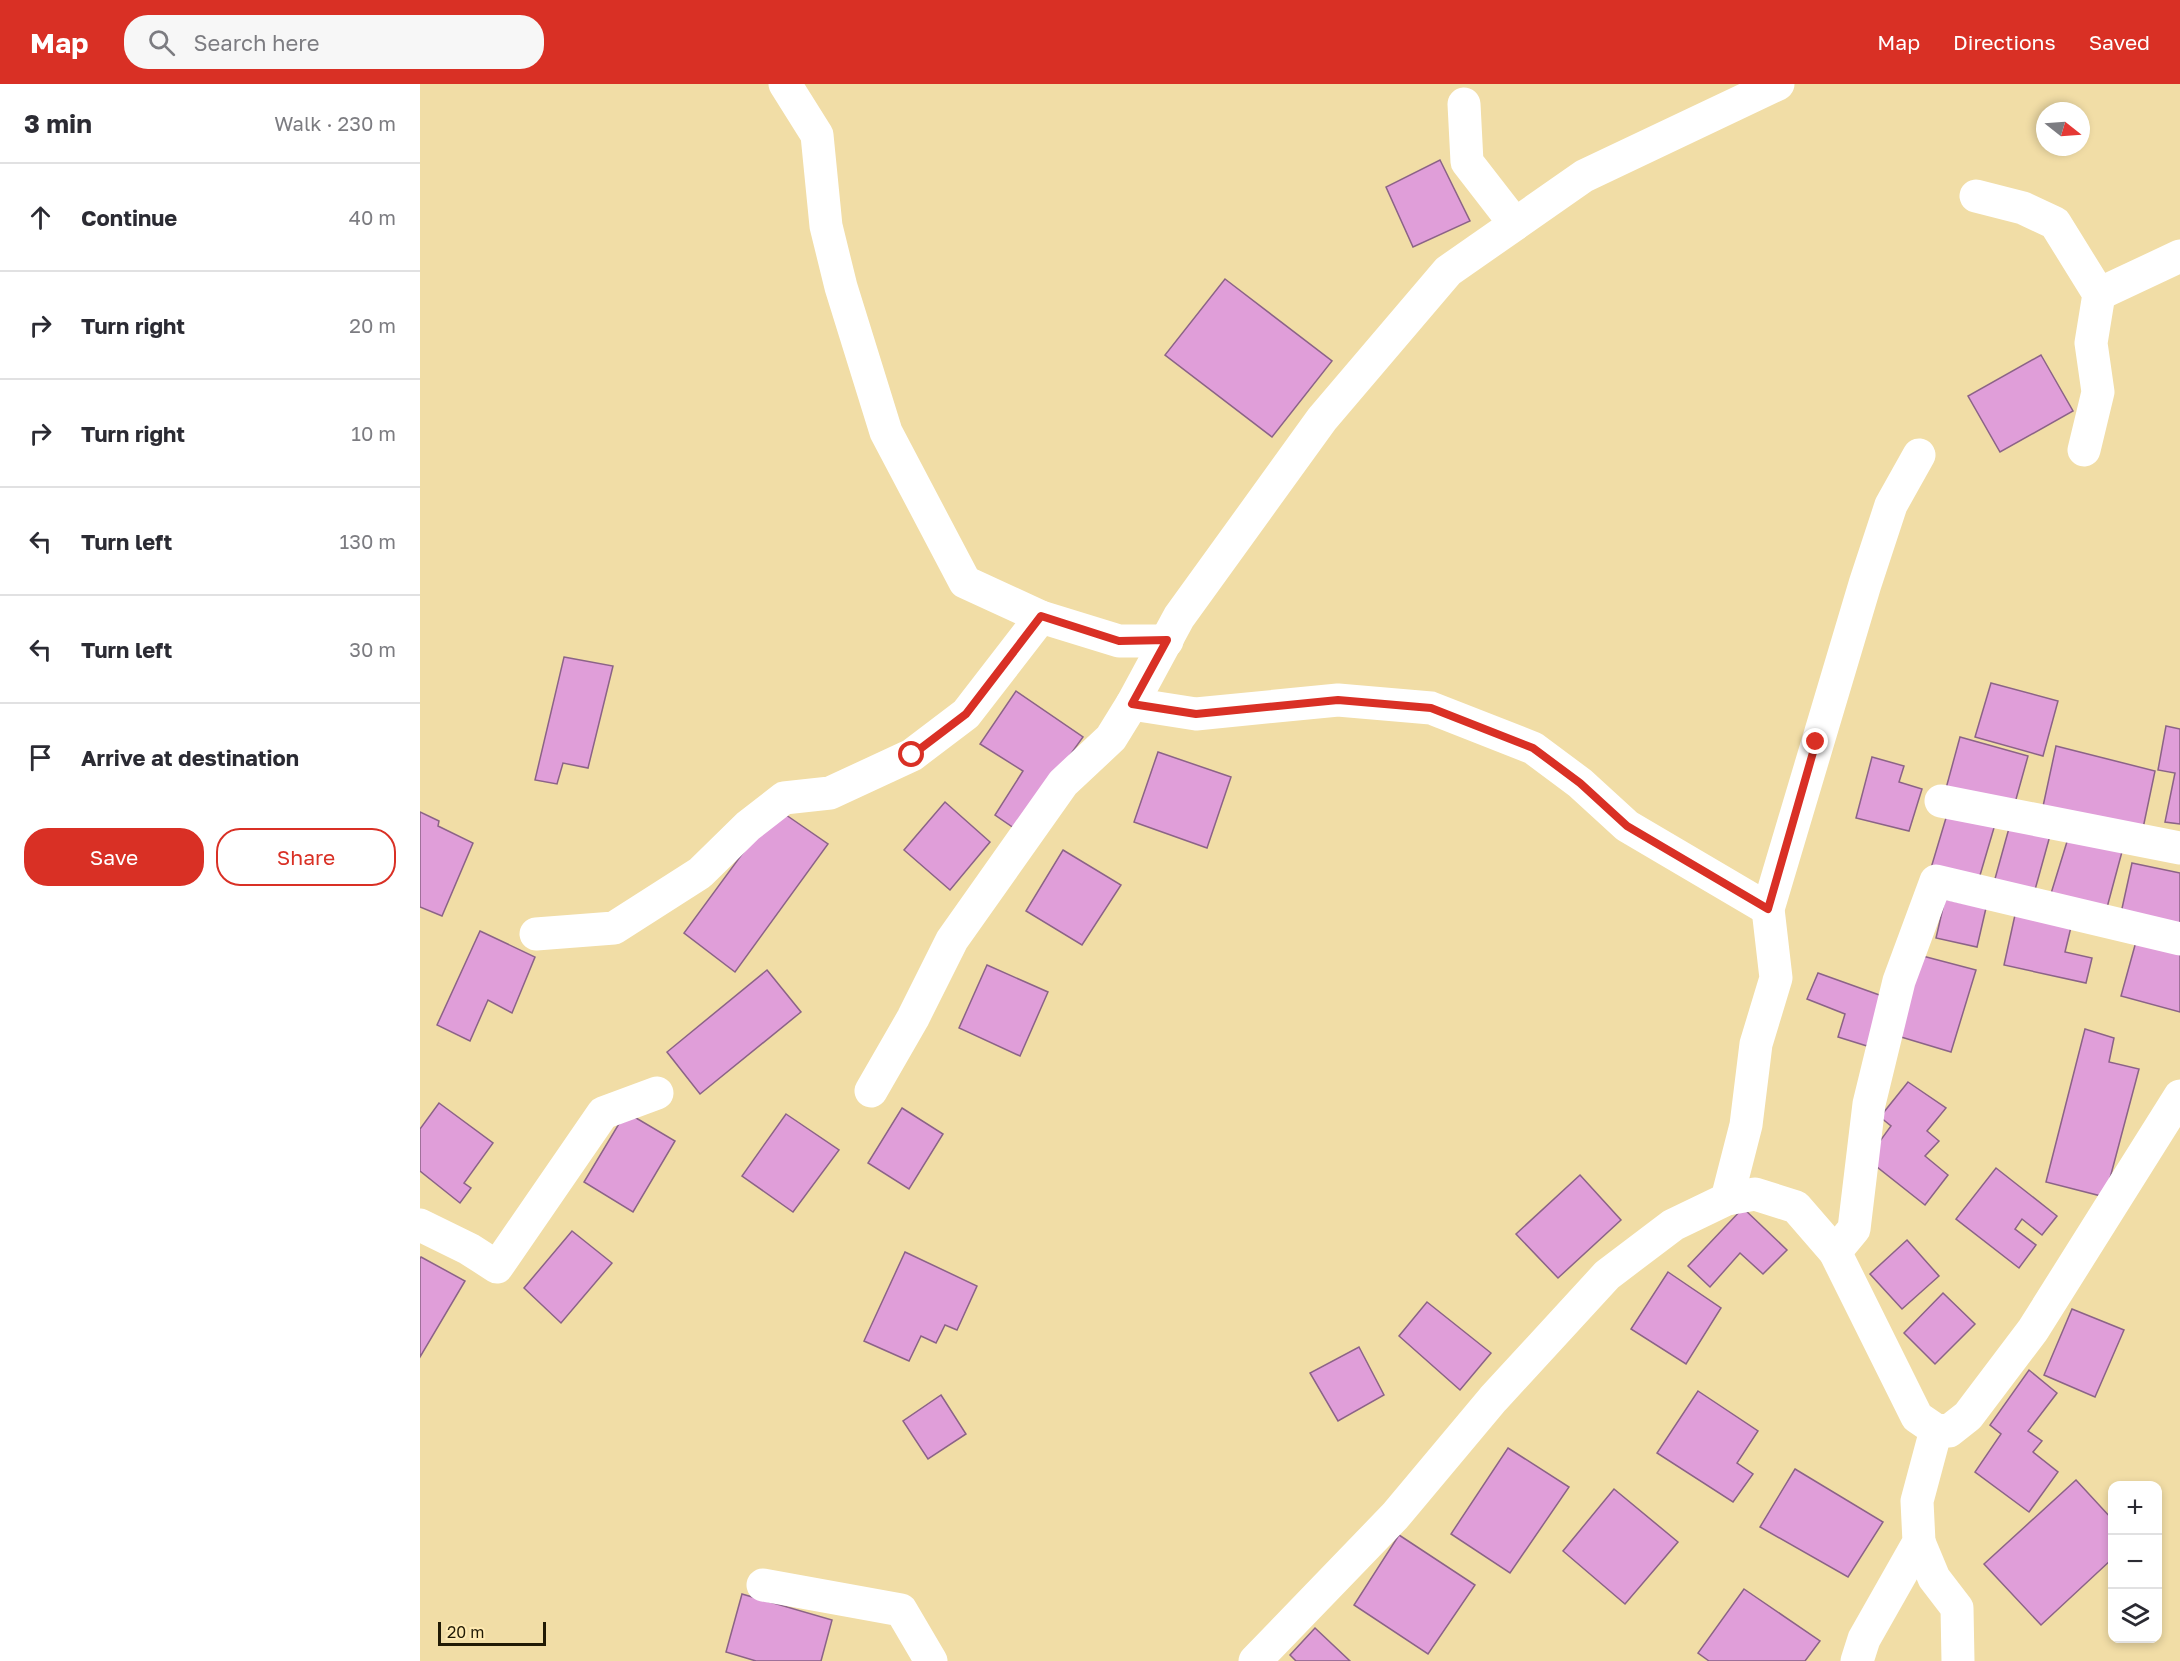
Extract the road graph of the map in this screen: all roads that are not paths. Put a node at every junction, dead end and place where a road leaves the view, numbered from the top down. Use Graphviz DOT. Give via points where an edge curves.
graph roads {
  1 [pos="1778,84"];
  2 [pos="786,85"];
  3 [pos="1464,104"];
  4 [pos="1976,196"];
  5 [pos="1515,224"];
  6 [pos="2180,256"];
  7 [pos="2099,294"];
  8 [pos="2084,450"];
  9 [pos="1919,455"];
  10 [pos="1041,616"];
  11 [pos="1167,640"];
  12 [pos="1132,704"];
  13 [pos="1941,801"];
  14 [pos="2180,848"];
  15 [pos="1768,909"];
  16 [pos="536,934"];
  17 [pos="2180,939"];
  18 [pos="871,1091"];
  19 [pos="657,1093"];
  20 [pos="2180,1096"];
  21 [pos="1726,1199"];
  22 [pos="420,1224"];
  23 [pos="1836,1252"];
  24 [pos="1936,1430"];
  25 [pos="1919,1542"];
  26 [pos="763,1585"];
  27 [pos="931,1661"];
  28 [pos="1256,1661"];
  29 [pos="1857,1661"];
  30 [pos="1959,1661"];
  1 -- 5 [label="street" via="1584,176"];
  2 -- 10 [label="street" via="817,135 826,226 886,432 965,582"];
  3 -- 5 [label="street" via="1467,162"];
  4 -- 7 [label="street" via="2023,208 2055,223"];
  5 -- 11 [label="street" via="1448,271 1322,419 1179,617"];
  6 -- 7 [label="street"];
  7 -- 8 [label="street" via="2091,343 2098,392"];
  9 -- 15 [label="street" via="1892,505 1865,584"];
  10 -- 11 [label="street" via="1119,641"];
  10 -- 16 [label="street" via="966,714 912,755 830,792 784,798 748,826 700,873 614,928"];
  11 -- 12 [label="street"];
  12 -- 15 [label="street" via="1196,714 1338,700 1431,708 1533,748 1580,783 1627,826"];
  12 -- 18 [label="street" via="1112,738 1063,783 952,939"];
  13 -- 14 [label="street"];
  15 -- 21 [label="street" via="1776,978 1756,1044 1746,1125"];
  17 -- 23 [label="street" via="1936,881 1899,981 1869,1104 1854,1229"];
  19 -- 22 [label="street" via="603,1113 496,1267"];
  20 -- 24 [label="street" via="1997,1381 1968,1416 1949,1431"];
  21 -- 23 [label="street" via="1755,1194 1797,1207"];
  21 -- 28 [label="street" via="1673,1225 1607,1275 1493,1399 1395,1516"];
  23 -- 24 [label="street" via="1917,1417"];
  24 -- 25 [label="street" via="1917,1501"];
  25 -- 29 [label="street" via="1864,1639"];
  25 -- 30 [label="street" via="1934,1578 1957,1608"];
  26 -- 27 [label="street" via="901,1610"];
}
